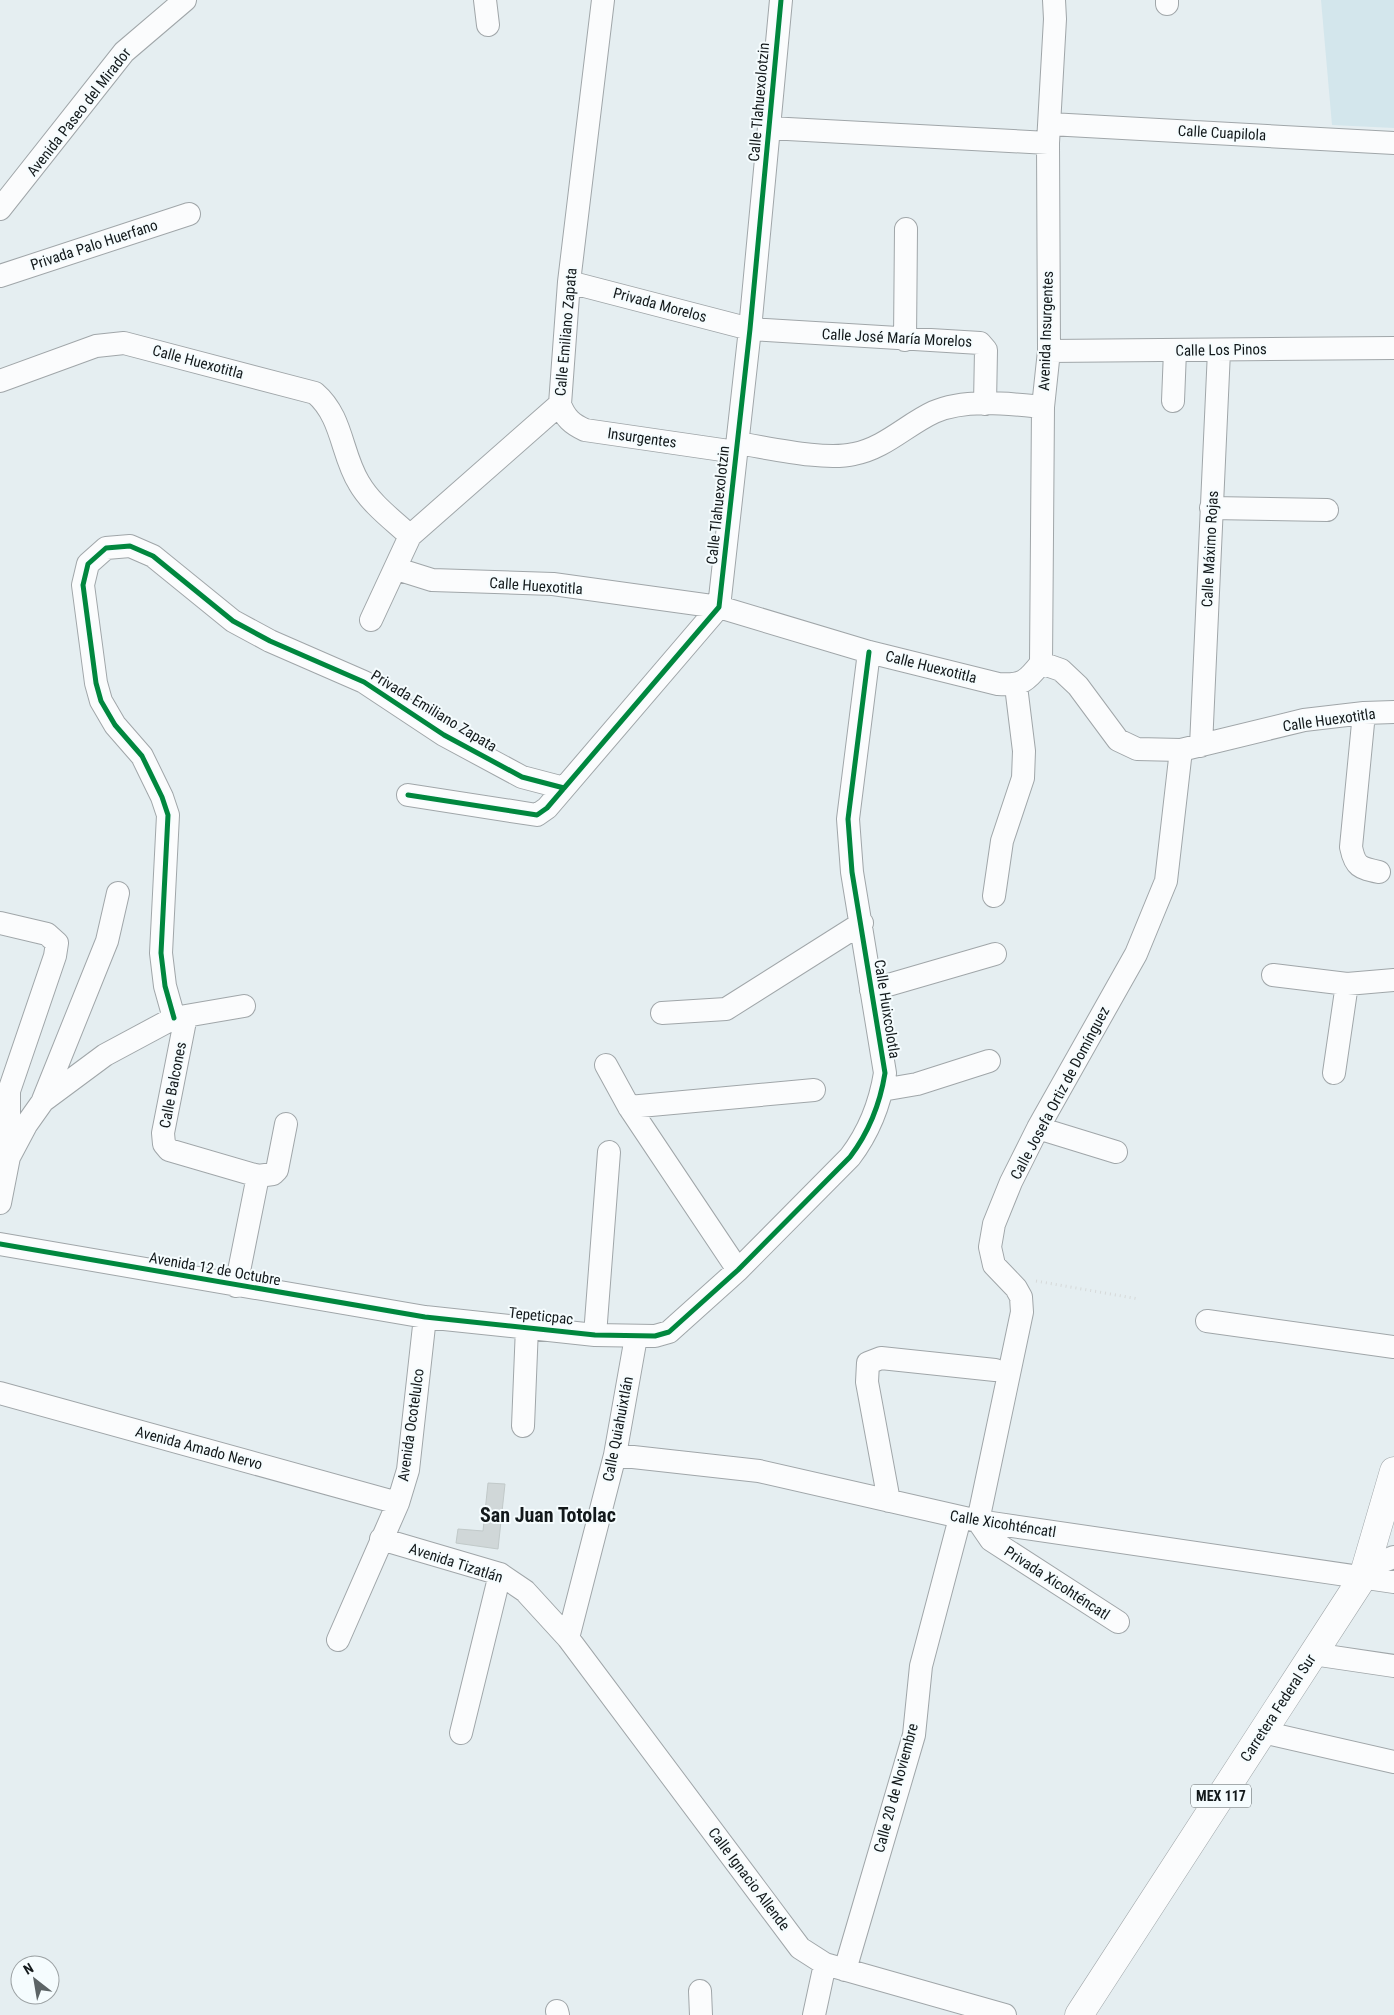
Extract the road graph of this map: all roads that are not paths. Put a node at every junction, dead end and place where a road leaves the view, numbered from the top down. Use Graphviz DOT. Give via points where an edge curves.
graph roads {
  1 [pos="185,0"];
  2 [pos="485,0"];
  3 [pos="603,0"];
  4 [pos="781,0"];
  5 [pos="1054,0"];
  6 [pos="488,25"];
  7 [pos="770,128"];
  8 [pos="1049,134"];
  9 [pos="1394,142"];
  10 [pos="2,206"];
  11 [pos="188,214"];
  12 [pos="906,228"];
  13 [pos="0,276"];
  14 [pos="569,282"];
  15 [pos="750,329"];
  16 [pos="905,340"];
  17 [pos="1394,348"];
  18 [pos="1048,351"];
  19 [pos="1175,351"];
  20 [pos="1219,351"];
  21 [pos="0,381"];
  22 [pos="1173,401"];
  23 [pos="560,404"];
  24 [pos="986,404"];
  25 [pos="1044,407"];
  26 [pos="737,448"];
  27 [pos="1211,508"];
  28 [pos="1327,510"];
  29 [pos="410,536"];
  30 [pos="397,569"];
  31 [pos="719,607"];
  32 [pos="371,620"];
  33 [pos="869,652"];
  34 [pos="1041,663"];
  35 [pos="1016,686"];
  36 [pos="1364,712"];
  37 [pos="1394,712"];
  38 [pos="1191,748"];
  39 [pos="564,788"];
  40 [pos="408,795"];
  41 [pos="1379,872"];
  42 [pos="118,893"];
  43 [pos="994,896"];
  44 [pos="0,923"];
  45 [pos="862,923"];
  46 [pos="996,954"];
  47 [pos="1273,975"];
  48 [pos="1394,980"];
  49 [pos="1347,984"];
  50 [pos="871,990"];
  51 [pos="244,1006"];
  52 [pos="662,1013"];
  53 [pos="180,1017"];
  54 [pos="989,1061"];
  55 [pos="606,1065"];
  56 [pos="1334,1073"];
  57 [pos="4,1089"];
  58 [pos="814,1090"];
  59 [pos="882,1090"];
  60 [pos="43,1101"];
  61 [pos="629,1107"];
  62 [pos="286,1124"];
  63 [pos="1038,1128"];
  64 [pos="609,1152"];
  65 [pos="1116,1152"];
  66 [pos="9,1157"];
  67 [pos="258,1176"];
  68 [pos="0,1203"];
  69 [pos="0,1244"];
  70 [pos="738,1270"];
  71 [pos="236,1286"];
  72 [pos="425,1317"];
  73 [pos="1207,1321"];
  74 [pos="527,1327"];
  75 [pos="595,1335"];
  76 [pos="646,1336"];
  77 [pos="1394,1348"];
  78 [pos="995,1370"];
  79 [pos="0,1393"];
  80 [pos="522,1426"];
  81 [pos="615,1455"];
  82 [pos="1393,1483"];
  83 [pos="888,1502"];
  84 [pos="398,1503"];
  85 [pos="969,1519"];
  86 [pos="381,1539"];
  87 [pos="1394,1557"];
  88 [pos="1364,1573"];
  89 [pos="500,1574"];
  90 [pos="1394,1582"];
  91 [pos="1118,1622"];
  92 [pos="568,1638"];
  93 [pos="338,1640"];
  94 [pos="1313,1654"];
  95 [pos="1394,1666"];
  96 [pos="1262,1732"];
  97 [pos="461,1733"];
  98 [pos="1394,1762"];
  99 [pos="835,1967"];
  100 [pos="700,1991"];
  101 [pos="701,2015"];
  102 [pos="814,2015"];
  103 [pos="1005,2015"];
  104 [pos="1079,2015"];
  1 -- 10 [label="street, Avenida Paseo del Mirador" via="124,52"];
  2 -- 6 [label="street"];
  3 -- 14 [label="street, Calle Emiliano Zapata"];
  4 -- 7 [label="street, Calle Tlahuexolotzin"];
  5 -- 8 [label="street, Avenida Insurgentes" via="1056,20"];
  7 -- 8 [label="street, Calle Cuapilola"];
  7 -- 15 [label="street, Calle Tlahuexolotzin"];
  8 -- 9 [label="street, Calle Cuapilola"];
  8 -- 18 [label="street, Avenida Insurgentes"];
  11 -- 13 [label="street, Privada Palo Huerfano"];
  12 -- 16 [label="street"];
  14 -- 15 [label="street, Privada Morelos"];
  14 -- 23 [label="street, Calle Emiliano Zapata"];
  15 -- 16 [label="street, Calle José María Morelos"];
  15 -- 26 [label="street, Calle Tlahuexolotzin"];
  16 -- 24 [label="street, Calle José María Morelos" via="975,342 984,346"];
  17 -- 20 [label="street, Calle Los Pinos"];
  18 -- 19 [label="street, Calle Los Pinos"];
  18 -- 25 [label="street, Avenida Insurgentes"];
  19 -- 20 [label="street, Calle Los Pinos"];
  19 -- 22 [label="street"];
  20 -- 27 [label="street, Calle Máximo Rojas"];
  21 -- 29 [label="street, Calle Huexotitla" via="96,346 124,343 315,393 334,415 358,482 367,496"];
  23 -- 26 [label="street, Insurgentes" via="564,415 585,430"];
  23 -- 29 [label="street, Calle Emiliano Zapata"];
  24 -- 25 [label="street, Insurgentes"];
  24 -- 26 [label="street, Insurgentes" via="950,407 934,412 871,450 853,455 833,457"];
  25 -- 34 [label="street, Avenida Insurgentes"];
  26 -- 31 [label="street, Calle Tlahuexolotzin"];
  27 -- 28 [label="street"];
  27 -- 38 [label="street, Calle Máximo Rojas"];
  29 -- 30 [label="street, Calle Emiliano Zapata"];
  30 -- 31 [label="street, Calle Huexotitla" via="432,580 553,584"];
  30 -- 32 [label="street, Calle Emiliano Zapata"];
  31 -- 33 [label="street, Calle Huexotitla"];
  31 -- 39 [label="street"];
  33 -- 35 [label="street, Calle Huexotitla"];
  33 -- 45 [label="street, Calle Huixcolotla" via="848,819 852,872"];
  34 -- 35 [label="street" via="1030,677"];
  34 -- 38 [label="street, Calle Huexotitla" via="1061,670 1078,686 1118,740 1137,749"];
  35 -- 43 [label="street" via="1024,751 1023,778 1002,841"];
  36 -- 37 [label="street, Calle Huexotitla"];
  36 -- 38 [label="street, Calle Huexotitla" via="1304,720"];
  36 -- 41 [label="street" via="1351,847 1354,861 1363,868"];
  38 -- 63 [label="street, Calle Josefa Ortiz de Domínguez" via="1166,881 1136,954"];
  39 -- 40 [label="street" via="537,815"];
  39 -- 53 [label="street, Privada Emiliano Zapata" via="522,777 444,735 364,682 270,641 233,621 153,556 130,546 106,548 88,564 83,585 96,684 101,701 115,725 142,756 168,815 162,954 165,986"];
  42 -- 60 [label="street" via="107,941"];
  44 -- 57 [label="street" via="47,934 57,943 55,956"];
  45 -- 50 [label="street, Calle Huixcolotla"];
  45 -- 52 [label="street" via="726,1009"];
  46 -- 50 [label="street"];
  47 -- 49 [label="street"];
  48 -- 49 [label="street"];
  49 -- 56 [label="street"];
  50 -- 59 [label="street, Calle Huixcolotla" via="885,1073"];
  51 -- 53 [label="street"];
  53 -- 60 [label="street" via="105,1055"];
  53 -- 67 [label="street, Calle Balcones" via="164,1144 169,1150"];
  54 -- 59 [label="street" via="917,1084"];
  55 -- 61 [label="street"];
  57 -- 66 [label="street"];
  58 -- 61 [label="street"];
  59 -- 70 [label="street, Calle Huixcolotla" via="863,1140 850,1157"];
  60 -- 66 [label="street"];
  61 -- 70 [label="street"];
  62 -- 67 [label="street" via="277,1170 273,1174"];
  63 -- 65 [label="street"];
  63 -- 85 [label="street, Calle Josefa Ortiz de Domínguez" via="994,1224 990,1247 994,1265 1016,1288 1021,1297 1022,1312"];
  64 -- 75 [label="street"];
  66 -- 68 [label="street"];
  67 -- 71 [label="street"];
  69 -- 71 [label="street, Avenida 12 de Octubre"];
  70 -- 76 [label="street, Calle Huixcolotla" via="675,1328"];
  71 -- 72 [label="street, Avenida 12 de Octubre"];
  72 -- 74 [label="street, Tepeticpac"];
  72 -- 84 [label="street, Avenida Ocotelulco" via="408,1470"];
  73 -- 77 [label="street"];
  74 -- 75 [label="street, Tepeticpac"];
  74 -- 80 [label="street"];
  75 -- 76 [label="street, Tepeticpac"];
  76 -- 81 [label="street, Calle Quiahuixtlán"];
  78 -- 83 [label="street" via="881,1358 868,1363 867,1382"];
  79 -- 84 [label="street, Avenida Amado Nervo"];
  81 -- 83 [label="street, Calle Xicohténcatl" via="759,1471"];
  81 -- 92 [label="street, Calle Quiahuixtlán"];
  82 -- 88 [label="main road, MEX 117"];
  83 -- 85 [label="street, Calle Xicohténcatl"];
  84 -- 86 [label="street, Avenida Ocotelulco"];
  85 -- 88 [label="street, Calle Xicohténcatl"];
  85 -- 91 [label="street, Privada Xicohténcatl" via="991,1540"];
  85 -- 99 [label="street, Calle 20 de Noviembre" via="921,1666 914,1735"];
  86 -- 89 [label="street, Avenida Tizatlán"];
  86 -- 93 [label="street, Avenida Ocotelulco"];
  87 -- 88 [label="street"];
  88 -- 90 [label="street, Calle Xicohténcatl"];
  88 -- 94 [label="main road, Carretera Federal Sur / MEX 117"];
  89 -- 92 [label="street, Avenida Tizatlán" via="525,1591"];
  89 -- 97 [label="street"];
  92 -- 99 [label="street, Calle Ignacio Allende" via="800,1948"];
  94 -- 95 [label="street"];
  94 -- 96 [label="main road, Carretera Federal Sur / MEX 117"];
  96 -- 98 [label="street"];
  96 -- 104 [label="main road, Carretera Federal Sur / MEX 117"];
  99 -- 102 [label="street, Calle 20 de Noviembre"];
  99 -- 103 [label="street, Calle Ignacio Allende"];
  100 -- 101 [label="street"];
}
